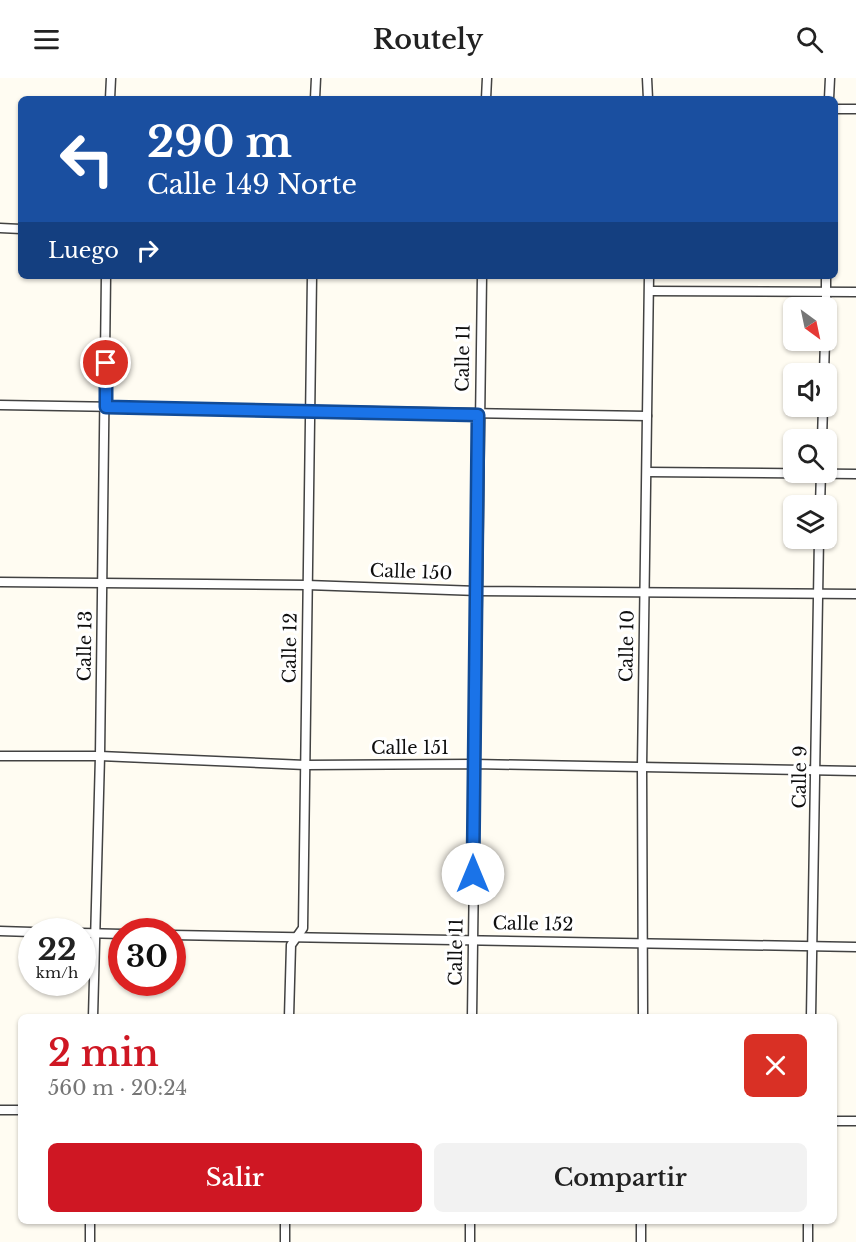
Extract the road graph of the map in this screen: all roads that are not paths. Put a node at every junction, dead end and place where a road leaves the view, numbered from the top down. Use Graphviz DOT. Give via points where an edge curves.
graph roads {
  1 [pos="111,78"];
  2 [pos="316,78"];
  3 [pos="487,78"];
  4 [pos="647,78"];
  5 [pos="830,78"];
  6 [pos="110,96"];
  7 [pos="315,96"];
  8 [pos="486,96"];
  9 [pos="648,96"];
  10 [pos="830,96"];
  11 [pos="838,109"];
  12 [pos="856,109"];
  13 [pos="0,228"];
  14 [pos="18,229"];
  15 [pos="106,279"];
  16 [pos="312,279"];
  17 [pos="482,279"];
  18 [pos="649,279"];
  19 [pos="826,279"];
  20 [pos="650,291"];
  21 [pos="826,291"];
  22 [pos="856,292"];
  23 [pos="826,297"];
  24 [pos="0,405"];
  25 [pos="106,407"];
  26 [pos="309,411"];
  27 [pos="478,415"];
  28 [pos="647,416"];
  29 [pos="647,472"];
  30 [pos="783,473"];
  31 [pos="837,473"];
  32 [pos="856,474"];
  33 [pos="819,549"];
  34 [pos="0,582"];
  35 [pos="102,584"];
  36 [pos="307,585"];
  37 [pos="478,591"];
  38 [pos="644,592"];
  39 [pos="817,593"];
  40 [pos="856,594"];
  41 [pos="0,756"];
  42 [pos="100,756"];
  43 [pos="474,764"];
  44 [pos="305,765"];
  45 [pos="642,767"];
  46 [pos="817,770"];
  47 [pos="856,771"];
  48 [pos="95,918"];
  49 [pos="0,931"];
  50 [pos="18,932"];
  51 [pos="186,934"];
  52 [pos="297,937"];
  53 [pos="473,940"];
  54 [pos="642,943"];
  55 [pos="811,946"];
  56 [pos="856,947"];
  57 [pos="93,996"];
  58 [pos="93,1014"];
  59 [pos="289,1014"];
  60 [pos="472,1014"];
  61 [pos="643,1014"];
  62 [pos="811,1014"];
  63 [pos="0,1110"];
  64 [pos="18,1110"];
  65 [pos="837,1121"];
  66 [pos="856,1121"];
  67 [pos="90,1224"];
  68 [pos="285,1224"];
  69 [pos="470,1224"];
  70 [pos="641,1224"];
  71 [pos="808,1224"];
  72 [pos="90,1242"];
  73 [pos="285,1242"];
  74 [pos="470,1242"];
  75 [pos="641,1242"];
  76 [pos="808,1242"];
  1 -- 6 [label="street"];
  2 -- 7 [label="street"];
  3 -- 8 [label="street"];
  4 -- 9 [label="street"];
  5 -- 10 [label="street"];
  11 -- 12 [label="street"];
  13 -- 14 [label="street"];
  15 -- 25 [label="street, Calle 13"];
  16 -- 26 [label="street, Calle 12"];
  17 -- 27 [label="street, Calle 11"];
  18 -- 20 [label="street, Calle 10"];
  19 -- 21 [label="street"];
  20 -- 21 [label="street"];
  20 -- 28 [label="street, Calle 10"];
  21 -- 22 [label="street"];
  21 -- 23 [label="street"];
  24 -- 25 [label="street"];
  25 -- 26 [label="street"];
  25 -- 35 [label="street, Calle 13"];
  26 -- 27 [label="street"];
  26 -- 36 [label="street, Calle 12"];
  27 -- 28 [label="street"];
  27 -- 37 [label="street, Calle 11"];
  28 -- 29 [label="street, Calle 10"];
  29 -- 30 [label="street"];
  29 -- 38 [label="street, Calle 10"];
  31 -- 32 [label="street"];
  33 -- 39 [label="street, Calle 9"];
  34 -- 35 [label="street, Calle 150"];
  35 -- 36 [label="street, Calle 150"];
  35 -- 42 [label="street, Calle 13"];
  36 -- 37 [label="street, Calle 150"];
  36 -- 44 [label="street, Calle 12"];
  37 -- 38 [label="street, Calle 150"];
  37 -- 43 [label="street, Calle 11"];
  38 -- 39 [label="street, Calle 150"];
  38 -- 45 [label="street, Calle 10"];
  39 -- 40 [label="street, Calle 150"];
  39 -- 46 [label="street, Calle 9"];
  41 -- 42 [label="street, Calle 151"];
  42 -- 44 [label="street, Calle 151"];
  42 -- 48 [label="street, Calle 13"];
  43 -- 44 [label="street, Calle 151"];
  43 -- 45 [label="street, Calle 151"];
  43 -- 53 [label="street, Calle 11"];
  44 -- 52 [label="street, Calle 12" via="303,928"];
  45 -- 46 [label="street, Calle 151"];
  45 -- 54 [label="street, Calle 10"];
  46 -- 47 [label="street, Calle 151"];
  46 -- 55 [label="street, Calle 9"];
  49 -- 50 [label="street"];
  51 -- 52 [label="street, Calle 152"];
  52 -- 53 [label="street, Calle 152"];
  52 -- 59 [label="street, Calle 12" via="291,945"];
  53 -- 54 [label="street, Calle 152"];
  53 -- 60 [label="street, Calle 11"];
  54 -- 55 [label="street, Calle 152"];
  54 -- 61 [label="street, Calle 10"];
  55 -- 56 [label="street, Calle 152"];
  55 -- 62 [label="street, Calle 9"];
  57 -- 58 [label="street, Calle 13"];
  63 -- 64 [label="street"];
  65 -- 66 [label="street"];
  67 -- 72 [label="street"];
  68 -- 73 [label="street"];
  69 -- 74 [label="street"];
  70 -- 75 [label="street"];
  71 -- 76 [label="street"];
}
